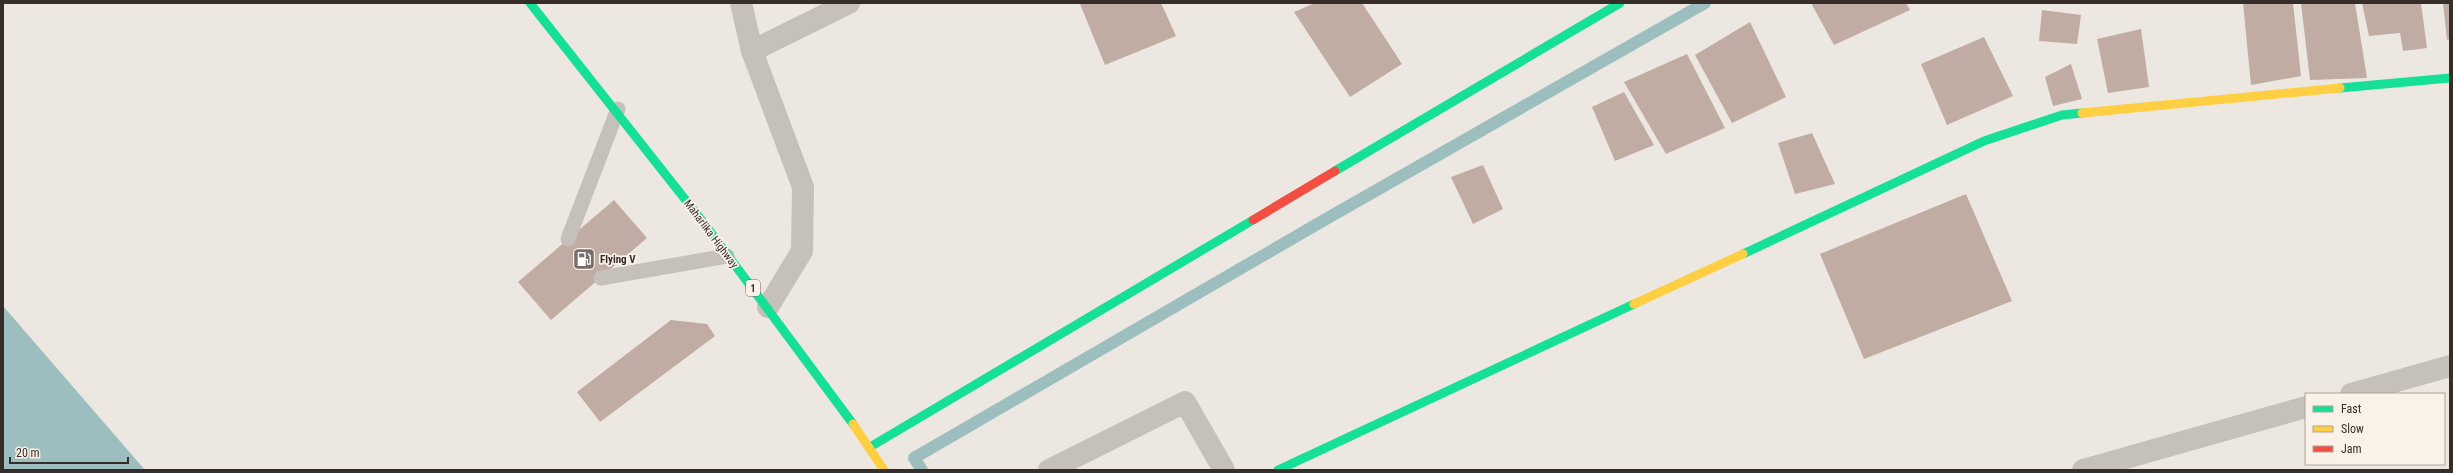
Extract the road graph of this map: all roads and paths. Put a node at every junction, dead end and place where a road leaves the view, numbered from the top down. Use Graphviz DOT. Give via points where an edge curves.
graph roads {
  1 [pos="530,3"];
  2 [pos="741,3"];
  3 [pos="849,3"];
  4 [pos="1620,3"];
  5 [pos="752,51"];
  6 [pos="2450,78"];
  7 [pos="618,110"];
  8 [pos="568,239"];
  9 [pos="727,256"];
  10 [pos="601,278"];
  11 [pos="768,307"];
  12 [pos="2450,366"];
  13 [pos="2355,393"];
  14 [pos="2305,407"];
  15 [pos="870,447"];
  16 [pos="884,470"];
  17 [pos="1049,470"];
  18 [pos="1224,470"];
  19 [pos="1278,470"];
  20 [pos="2083,470"];
  1 -- 7 [label="main road, Maharlika Highway / 1"];
  2 -- 5 [label="street"];
  3 -- 5 [label="street"];
  4 -- 15 [label="main road"];
  5 -- 11 [label="street" via="803,187 802,251"];
  6 -- 19 [label="main road" via="2062,115 1984,141"];
  7 -- 8 [label="lane"];
  7 -- 9 [label="main road, Maharlika Highway / 1"];
  9 -- 10 [label="lane"];
  9 -- 11 [label="main road, Maharlika Highway / 1"];
  11 -- 15 [label="main road, Maharlika Highway / 1"];
  12 -- 13 [label="street"];
  14 -- 20 [label="street"];
  15 -- 16 [label="main road, Maharlika Highway / 1"];
  17 -- 18 [label="street" via="1185,402"];
}
